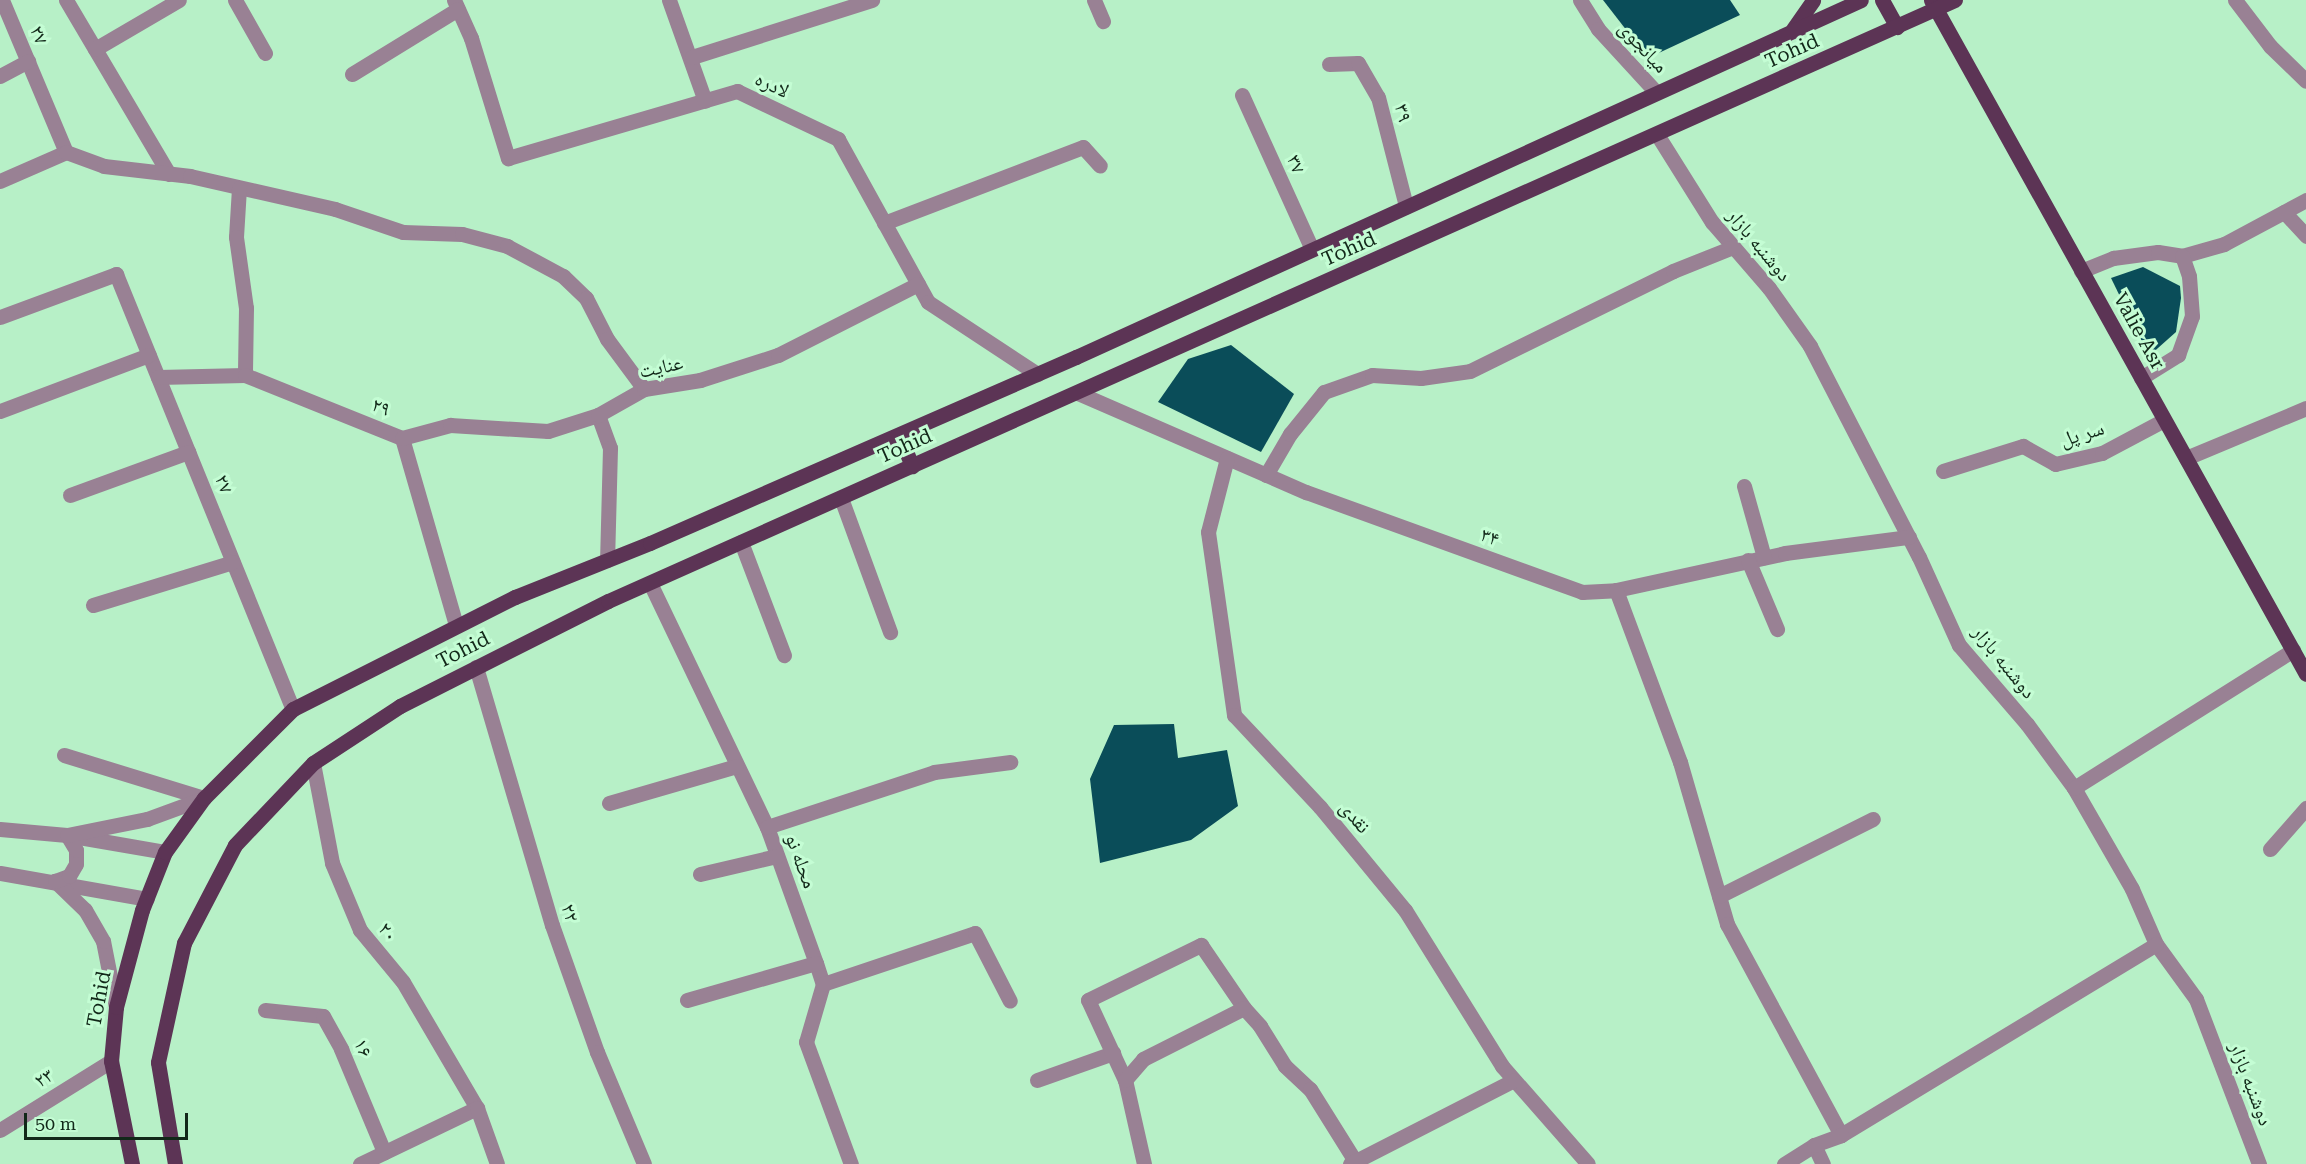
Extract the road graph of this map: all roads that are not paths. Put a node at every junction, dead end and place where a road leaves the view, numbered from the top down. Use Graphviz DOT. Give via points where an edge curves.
graph roads {
  1 [pos="2,0"];
  2 [pos="66,0"];
  3 [pos="179,0"];
  4 [pos="235,0"];
  5 [pos="669,0"];
  6 [pos="872,0"];
  7 [pos="1094,0"];
  8 [pos="1580,0"];
  9 [pos="1813,0"];
  10 [pos="1861,0"];
  11 [pos="1882,0"];
  12 [pos="1955,0"];
  13 [pos="2235,0"];
  14 [pos="1933,4"];
  15 [pos="456,5"];
  16 [pos="1103,21"];
  17 [pos="1897,27"];
  18 [pos="1790,33"];
  19 [pos="95,49"];
  20 [pos="265,53"];
  21 [pos="692,57"];
  22 [pos="28,62"];
  23 [pos="1329,64"];
  24 [pos="352,74"];
  25 [pos="0,76"];
  26 [pos="2306,81"];
  27 [pos="1656,92"];
  28 [pos="1242,95"];
  29 [pos="705,101"];
  30 [pos="1658,136"];
  31 [pos="66,152"];
  32 [pos="1100,166"];
  33 [pos="169,174"];
  34 [pos="0,181"];
  35 [pos="239,188"];
  36 [pos="2306,200"];
  37 [pos="1406,206"];
  38 [pos="2284,212"];
  39 [pos="884,223"];
  40 [pos="2306,236"];
  41 [pos="1733,247"];
  42 [pos="1312,249"];
  43 [pos="2182,256"];
  44 [pos="2081,271"];
  45 [pos="918,284"];
  46 [pos="0,317"];
  47 [pos="149,355"];
  48 [pos="1036,374"];
  49 [pos="245,375"];
  50 [pos="158,377"];
  51 [pos="2141,378"];
  52 [pos="644,389"];
  53 [pos="1078,393"];
  54 [pos="2306,408"];
  55 [pos="0,411"];
  56 [pos="598,415"];
  57 [pos="2164,420"];
  58 [pos="899,435"];
  59 [pos="402,438"];
  60 [pos="188,452"];
  61 [pos="1227,458"];
  62 [pos="2186,458"];
  63 [pos="912,466"];
  64 [pos="1943,471"];
  65 [pos="1266,475"];
  66 [pos="1744,486"];
  67 [pos="70,495"];
  68 [pos="841,498"];
  69 [pos="1909,537"];
  70 [pos="741,542"];
  71 [pos="1764,557"];
  72 [pos="607,560"];
  73 [pos="1748,560"];
  74 [pos="233,562"];
  75 [pos="650,583"];
  76 [pos="1616,590"];
  77 [pos="93,605"];
  78 [pos="456,625"];
  79 [pos="1777,629"];
  80 [pos="890,632"];
  81 [pos="2293,650"];
  82 [pos="784,655"];
  83 [pos="476,667"];
  84 [pos="2306,674"];
  85 [pos="293,710"];
  86 [pos="64,755"];
  87 [pos="1010,762"];
  88 [pos="313,763"];
  89 [pos="736,766"];
  90 [pos="2074,788"];
  91 [pos="204,798"];
  92 [pos="609,803"];
  93 [pos="2306,808"];
  94 [pos="1873,819"];
  95 [pos="767,827"];
  96 [pos="0,829"];
  97 [pos="67,835"];
  98 [pos="2270,849"];
  99 [pos="165,852"];
  100 [pos="777,856"];
  101 [pos="0,873"];
  102 [pos="700,874"];
  103 [pos="55,881"];
  104 [pos="1719,896"];
  105 [pos="147,899"];
  106 [pos="2156,944"];
  107 [pos="816,963"];
  108 [pos="823,984"];
  109 [pos="687,1000"];
  110 [pos="1010,1001"];
  111 [pos="116,1007"];
  112 [pos="1244,1008"];
  113 [pos="265,1010"];
  114 [pos="1113,1053"];
  115 [pos="111,1061"];
  116 [pos="1036,1080"];
  117 [pos="1125,1080"];
  118 [pos="1514,1080"];
  119 [pos="477,1108"];
  120 [pos="1,1129"];
  121 [pos="1841,1135"];
  122 [pos="1814,1145"];
  123 [pos="384,1152"];
  124 [pos="1352,1163"];
  125 [pos="132,1164"];
  126 [pos="175,1164"];
  127 [pos="360,1164"];
  128 [pos="497,1164"];
  129 [pos="644,1164"];
  130 [pos="851,1164"];
  131 [pos="1144,1164"];
  132 [pos="1588,1164"];
  133 [pos="1784,1164"];
  134 [pos="1823,1164"];
  135 [pos="2259,1164"];
  1 -- 22 [label="street, ۲۷"];
  2 -- 19 [label="street"];
  3 -- 19 [label="street"];
  4 -- 20 [label="street"];
  5 -- 21 [label="street"];
  6 -- 21 [label="street"];
  7 -- 16 [label="street"];
  8 -- 27 [label="street, میانجوی" via="1598,29"];
  9 -- 18 [label="main road"];
  10 -- 18 [label="main road, Tohid"];
  11 -- 17 [label="main road"];
  12 -- 14 [label="main road, Tohid"];
  13 -- 26 [label="street" via="2270,46"];
  14 -- 17 [label="main road, Tohid"];
  14 -- 44 [label="main road, Valie Asr"];
  15 -- 24 [label="street"];
  15 -- 29 [label="street, لادره" via="471,38 508,158"];
  17 -- 30 [label="main road, Tohid"];
  18 -- 27 [label="main road, Tohid"];
  19 -- 33 [label="street"];
  21 -- 29 [label="street"];
  22 -- 25 [label="street"];
  22 -- 31 [label="street, ۲۷"];
  23 -- 37 [label="street, ۳۹" via="1358,63 1378,97"];
  27 -- 37 [label="main road, Tohid"];
  28 -- 42 [label="street, ۳۷"];
  29 -- 39 [label="street, لادره" via="737,91 838,139"];
  30 -- 41 [label="street, دوشنبه بازار" via="1712,222"];
  30 -- 53 [label="main road, Tohid"];
  31 -- 33 [label="street" via="104,165"];
  31 -- 34 [label="street"];
  32 -- 39 [label="street" via="1083,147"];
  33 -- 35 [label="street"];
  35 -- 49 [label="street" via="236,237 246,308"];
  35 -- 52 [label="street" via="335,209 403,232 462,234 507,246 563,276 586,298 607,339"];
  36 -- 38 [label="street"];
  37 -- 42 [label="main road, Tohid"];
  38 -- 40 [label="street"];
  38 -- 43 [label="street" via="2224,244"];
  39 -- 45 [label="street, لادره"];
  41 -- 65 [label="street" via="1673,271 1470,371 1421,378 1372,375 1324,392 1290,434"];
  41 -- 69 [label="street, دوشنبه بازار" via="1769,288 1810,346"];
  42 -- 48 [label="main road, Tohid"];
  43 -- 44 [label="street" via="2158,252 2113,258"];
  43 -- 51 [label="street" via="2189,276 2192,316 2178,355"];
  44 -- 51 [label="main road, Valie Asr"];
  45 -- 48 [label="street, لادره" via="928,302"];
  45 -- 52 [label="street, عنایت" via="778,355 700,380"];
  46 -- 47 [label="street, ۲۷" via="116,274"];
  47 -- 50 [label="street, ۲۷"];
  47 -- 55 [label="street"];
  48 -- 58 [label="main road, Tohid"];
  49 -- 50 [label="street, ۲۹"];
  49 -- 59 [label="street, ۲۹"];
  50 -- 60 [label="street, ۲۷"];
  51 -- 57 [label="main road, Valie Asr"];
  52 -- 56 [label="street, عنایت"];
  53 -- 61 [label="street, ۳۴"];
  53 -- 63 [label="main road, Tohid"];
  54 -- 62 [label="street"];
  56 -- 59 [label="street, عنایت" via="548,431 450,425"];
  56 -- 72 [label="street" via="610,448"];
  57 -- 62 [label="main road, Valie Asr"];
  57 -- 64 [label="street, سر پل" via="2102,453 2055,464 2023,446"];
  58 -- 63 [label="main road"];
  58 -- 72 [label="main road, Tohid"];
  59 -- 78 [label="street, ۲۹"];
  60 -- 67 [label="street"];
  60 -- 74 [label="street, ۲۷"];
  61 -- 65 [label="street, ۳۴"];
  61 -- 118 [label="street, نقدی" via="1208,531 1234,715 1320,807 1405,910"];
  62 -- 81 [label="main road, Valie Asr"];
  63 -- 68 [label="main road, Tohid"];
  65 -- 76 [label="street, ۳۴" via="1582,592"];
  66 -- 71 [label="street"];
  68 -- 70 [label="main road, Tohid"];
  68 -- 80 [label="street"];
  69 -- 71 [label="street, ۳۴"];
  69 -- 90 [label="street, دوشنبه بازار" via="1959,645 2027,724"];
  70 -- 75 [label="main road, Tohid"];
  70 -- 82 [label="street"];
  71 -- 73 [label="street, ۳۴"];
  72 -- 78 [label="main road, Tohid"];
  73 -- 76 [label="street, ۳۴"];
  73 -- 79 [label="street"];
  74 -- 77 [label="street"];
  74 -- 85 [label="street, ۲۷"];
  75 -- 83 [label="main road, Tohid"];
  75 -- 89 [label="street, محله نو"];
  76 -- 104 [label="street" via="1680,762"];
  78 -- 85 [label="main road, Tohid"];
  81 -- 84 [label="main road, Valie Asr"];
  81 -- 90 [label="street"];
  83 -- 88 [label="main road, Tohid" via="400,705"];
  83 -- 129 [label="street, ۲۲" via="552,925 597,1052"];
  85 -- 91 [label="main road, Tohid"];
  86 -- 91 [label="street"];
  87 -- 95 [label="street" via="934,772"];
  88 -- 119 [label="street, ۲۰" via="332,863 360,930 403,982"];
  88 -- 126 [label="main road, Tohid" via="235,845 184,943 158,1062"];
  89 -- 92 [label="street"];
  89 -- 95 [label="street, محله نو"];
  90 -- 106 [label="street, دوشنبه بازار" via="2132,889"];
  91 -- 97 [label="street" via="147,819"];
  91 -- 99 [label="main road, Tohid"];
  93 -- 98 [label="street"];
  94 -- 104 [label="street"];
  95 -- 100 [label="street, محله نو"];
  96 -- 97 [label="street"];
  97 -- 99 [label="street"];
  97 -- 103 [label="street" via="76,850 76,864 69,876"];
  99 -- 105 [label="main road, Tohid"];
  100 -- 102 [label="street"];
  100 -- 107 [label="street, محله نو"];
  101 -- 103 [label="street"];
  103 -- 105 [label="street"];
  103 -- 111 [label="street" via="85,910 103,941"];
  104 -- 121 [label="street" via="1727,924"];
  105 -- 111 [label="main road, Tohid"];
  106 -- 121 [label="street"];
  106 -- 135 [label="street, دوشنبه بازار" via="2196,999"];
  107 -- 108 [label="street, محله نو"];
  107 -- 109 [label="street"];
  108 -- 110 [label="street" via="975,933"];
  108 -- 130 [label="street" via="806,1042"];
  111 -- 115 [label="main road, Tohid"];
  112 -- 114 [label="street" via="1201,945 1088,1000"];
  112 -- 117 [label="street" via="1143,1059"];
  112 -- 124 [label="street" via="1285,1066 1310,1089"];
  113 -- 123 [label="street, ۱۶" via="323,1016"];
  114 -- 116 [label="street"];
  114 -- 117 [label="street"];
  115 -- 120 [label="street, ۲۳"];
  115 -- 125 [label="main road, Tohid"];
  117 -- 131 [label="street"];
  118 -- 124 [label="street"];
  118 -- 132 [label="street, نقدی"];
  119 -- 123 [label="street"];
  119 -- 128 [label="street, ۲۰"];
  121 -- 122 [label="street"];
  122 -- 133 [label="street"];
  122 -- 134 [label="street"];
  123 -- 127 [label="street"];
}
